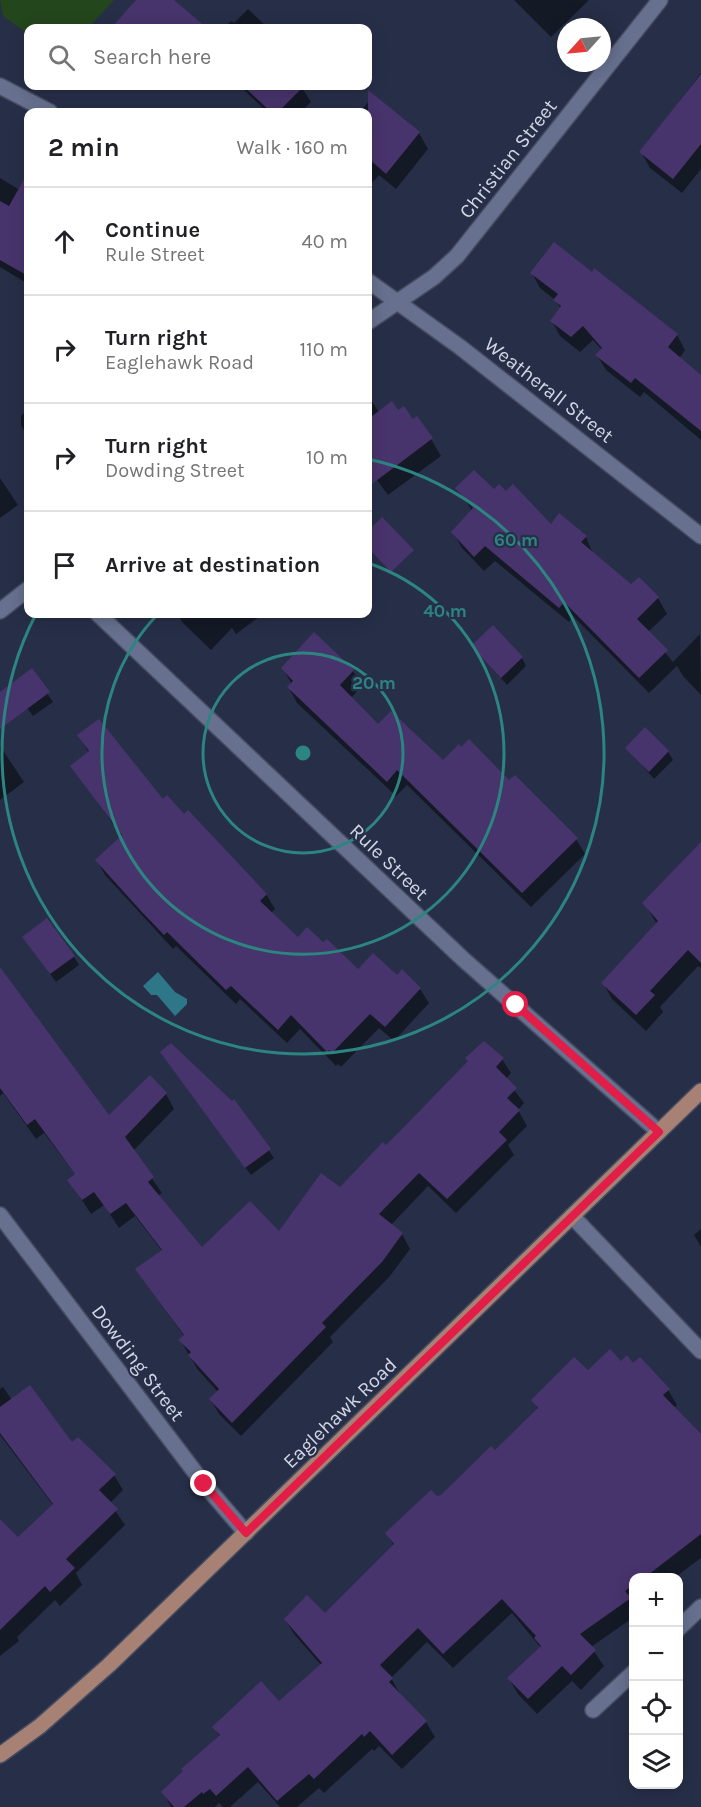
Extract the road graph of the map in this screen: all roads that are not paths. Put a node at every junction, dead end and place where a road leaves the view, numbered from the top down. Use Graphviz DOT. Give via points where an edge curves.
graph roads {
  1 [pos="660,0"];
  2 [pos="0,86"];
  3 [pos="42,108"];
  4 [pos="372,284"];
  5 [pos="398,302"];
  6 [pos="372,319"];
  7 [pos="701,536"];
  8 [pos="24,593"];
  9 [pos="0,611"];
  10 [pos="102,618"];
  11 [pos="701,1091"];
  12 [pos="659,1132"];
  13 [pos="0,1215"];
  14 [pos="572,1216"];
  15 [pos="701,1351"];
  16 [pos="246,1533"];
  17 [pos="701,1607"];
  18 [pos="680,1627"];
  19 [pos="629,1676"];
  20 [pos="593,1710"];
  21 [pos="0,1755"];
  1 -- 5 [label="street, Christian Street" via="457,255"];
  2 -- 3 [label="street"];
  4 -- 5 [label="street, Weatherall Street"];
  5 -- 6 [label="street, Christian Street"];
  5 -- 7 [label="street, Weatherall Street"];
  8 -- 9 [label="street"];
  10 -- 12 [label="street, Rule Street" via="455,953"];
  11 -- 12 [label="main road, Eaglehawk Road"];
  12 -- 14 [label="main road, Eaglehawk Road"];
  13 -- 16 [label="street, Dowding Street" via="204,1484"];
  14 -- 15 [label="street"];
  14 -- 16 [label="main road, Eaglehawk Road"];
  16 -- 21 [label="main road, Eaglehawk Road" via="64,1706"];
  17 -- 18 [label="street"];
  19 -- 20 [label="street"];
}
